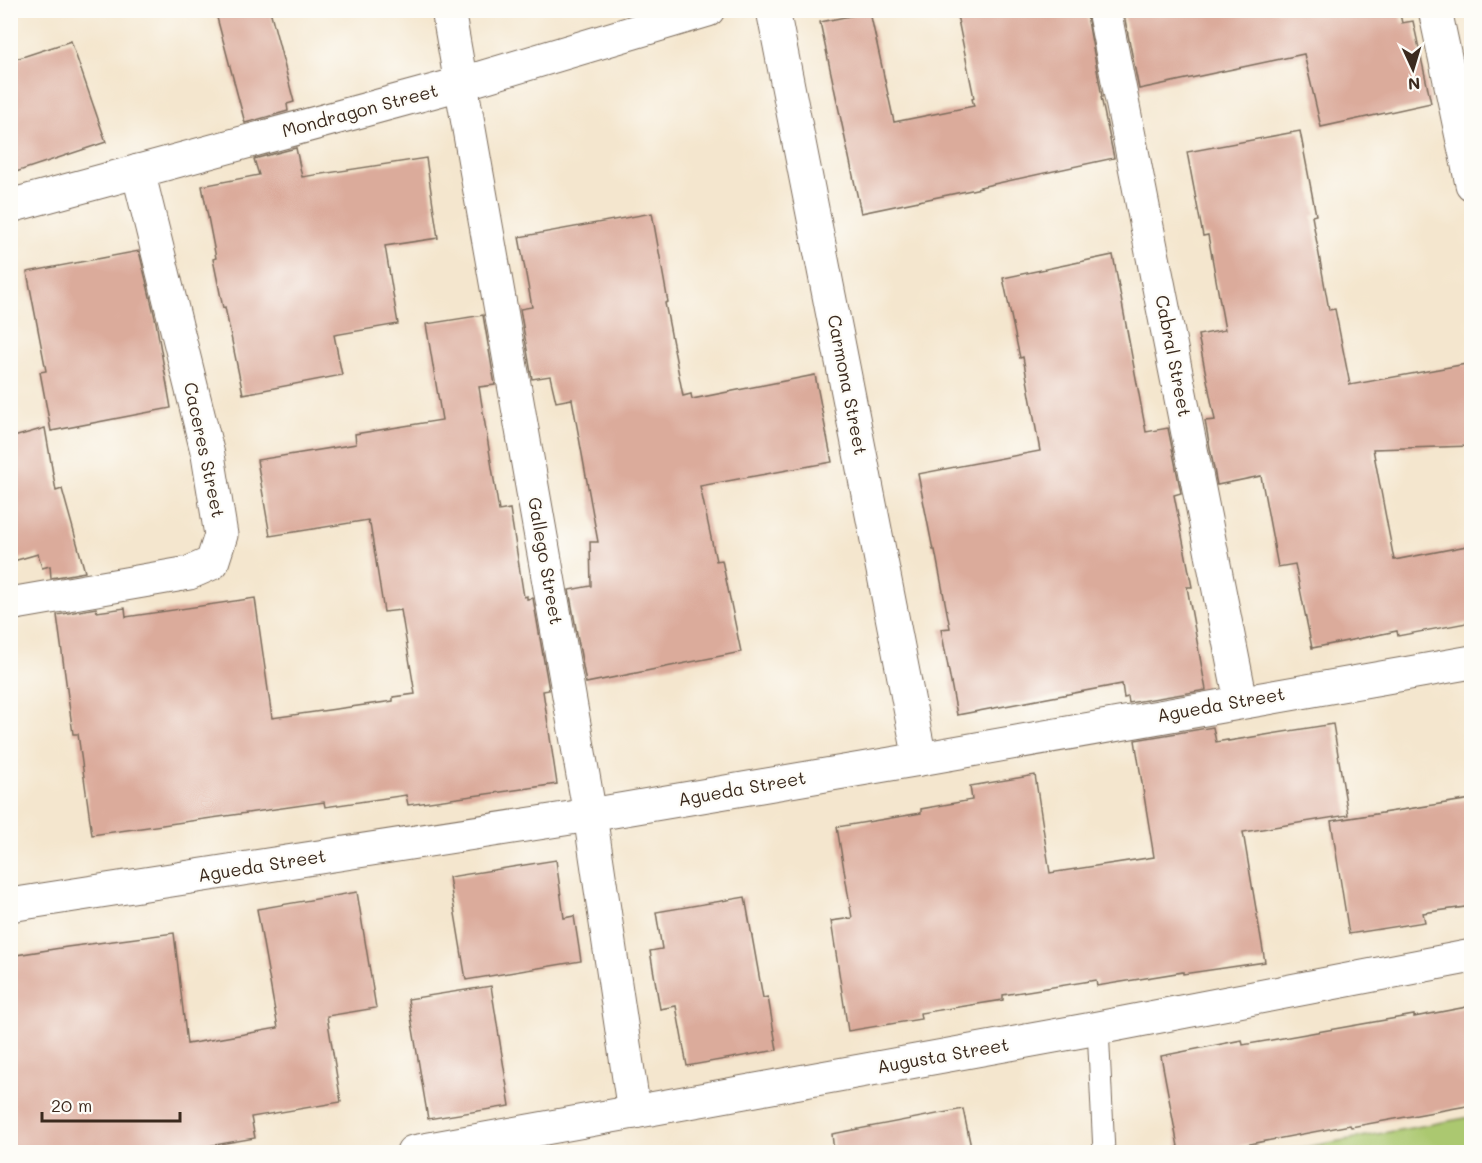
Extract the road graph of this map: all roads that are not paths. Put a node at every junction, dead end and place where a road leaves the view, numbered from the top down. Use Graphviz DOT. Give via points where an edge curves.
graph roads {
  1 [pos="448,10"];
  2 [pos="708,10"];
  3 [pos="773,10"];
  4 [pos="1104,10"];
  5 [pos="1435,10"];
  6 [pos="460,84"];
  7 [pos="138,171"];
  8 [pos="1472,184"];
  9 [pos="10,206"];
  10 [pos="10,604"];
  11 [pos="1472,662"];
  12 [pos="1241,701"];
  13 [pos="920,759"];
  14 [pos="590,815"];
  15 [pos="10,905"];
  16 [pos="1472,956"];
  17 [pos="1098,1028"];
  18 [pos="634,1112"];
  19 [pos="413,1152"];
  20 [pos="1104,1152"];
  1 -- 6 [label="street, Gallego Street"];
  2 -- 6 [label="street, Mondragon Street"];
  3 -- 13 [label="street, Carmona Street"];
  4 -- 12 [label="street, Cabral Street"];
  5 -- 8 [label="street"];
  6 -- 7 [label="street, Mondragon Street"];
  6 -- 14 [label="street, Gallego Street"];
  7 -- 9 [label="street, Mondragon Street"];
  7 -- 10 [label="street, Caceres Street" via="208,455 221,534 212,563 189,573"];
  11 -- 12 [label="street, Agueda Street"];
  12 -- 13 [label="street, Agueda Street"];
  13 -- 14 [label="street, Agueda Street"];
  14 -- 15 [label="street, Agueda Street"];
  14 -- 18 [label="street, Gallego Street"];
  16 -- 17 [label="street, Augusta Street"];
  17 -- 18 [label="street, Augusta Street"];
  17 -- 20 [label="lane"];
  18 -- 19 [label="street, Augusta Street"];
}
